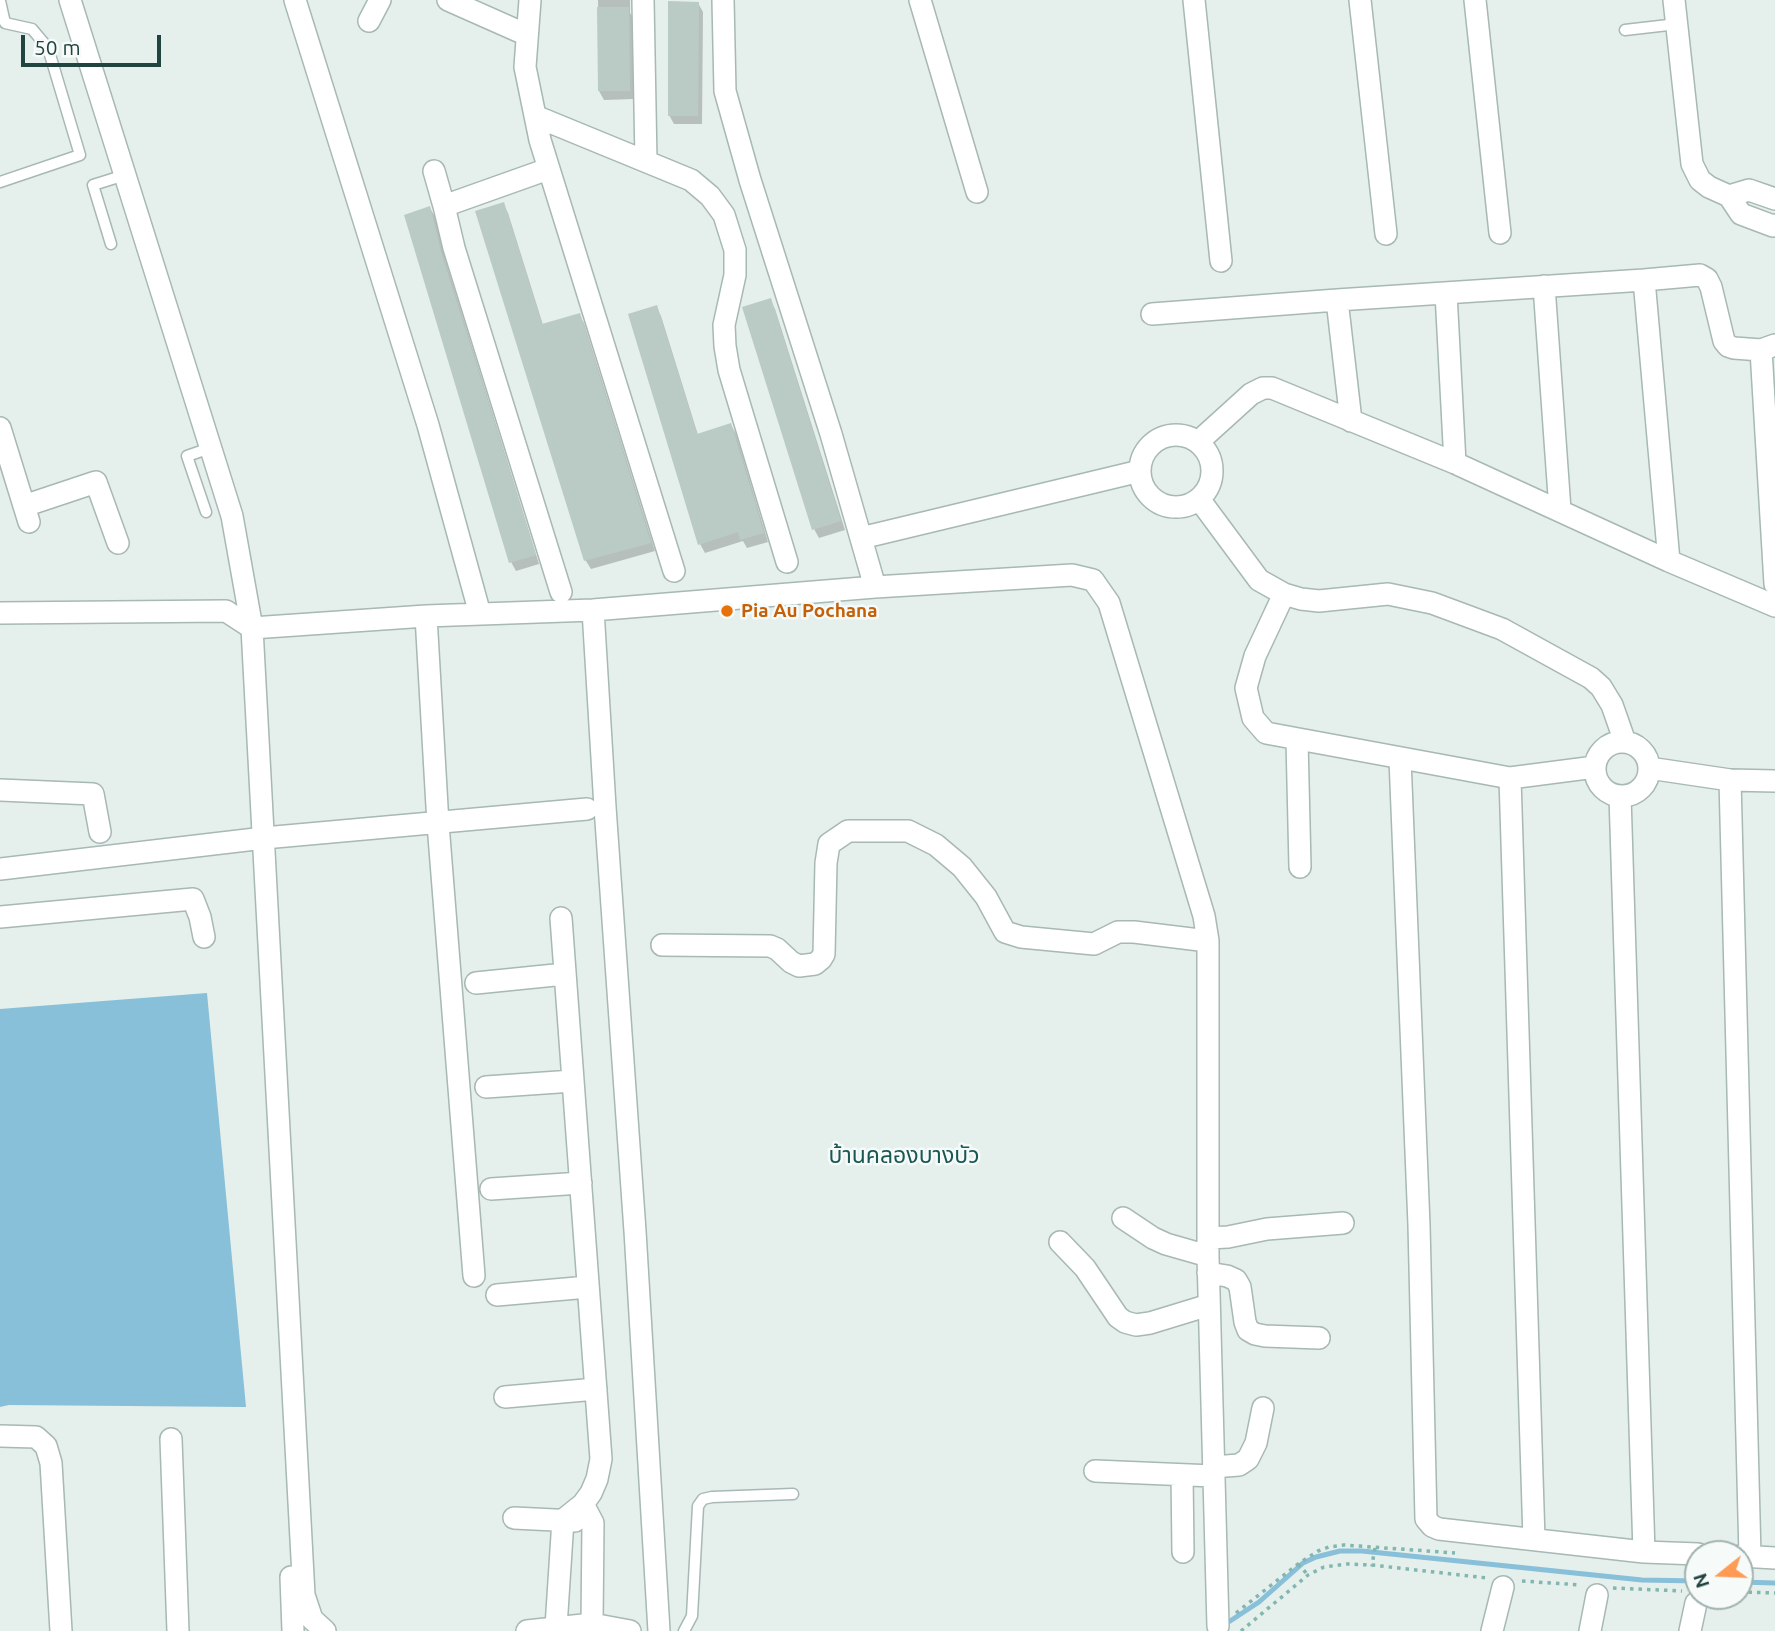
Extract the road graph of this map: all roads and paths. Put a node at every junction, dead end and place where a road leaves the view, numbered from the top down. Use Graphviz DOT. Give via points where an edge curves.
graph roads {
  1 [pos="70,0"];
  2 [pos="295,0"];
  3 [pos="380,0"];
  4 [pos="448,0"];
  5 [pos="530,0"];
  6 [pos="643,0"];
  7 [pos="723,0"];
  8 [pos="920,0"];
  9 [pos="1194,0"];
  10 [pos="1360,0"];
  11 [pos="1475,0"];
  12 [pos="1674,0"];
  13 [pos="0,1"];
  14 [pos="369,21"];
  15 [pos="3,24"];
  16 [pos="1677,24"];
  17 [pos="1625,30"];
  18 [pos="527,35"];
  19 [pos="535,116"];
  20 [pos="646,162"];
  21 [pos="548,169"];
  22 [pos="434,171"];
  23 [pos="125,175"];
  24 [pos="0,181"];
  25 [pos="977,192"];
  26 [pos="1729,196"];
  27 [pos="1775,199"];
  28 [pos="444,205"];
  29 [pos="1775,225"];
  30 [pos="1500,233"];
  31 [pos="1386,234"];
  32 [pos="111,244"];
  33 [pos="1221,261"];
  34 [pos="1644,280"];
  35 [pos="1544,286"];
  36 [pos="1446,293"];
  37 [pos="1337,300"];
  38 [pos="1152,314"];
  39 [pos="1768,348"];
  40 [pos="1351,421"];
  41 [pos="0,428"];
  42 [pos="1198,442"];
  43 [pos="210,448"];
  44 [pos="1455,463"];
  45 [pos="1140,471"];
  46 [pos="1199,499"];
  47 [pos="1560,510"];
  48 [pos="206,512"];
  49 [pos="861,538"];
  50 [pos="118,543"];
  51 [pos="1669,561"];
  52 [pos="787,562"];
  53 [pos="674,571"];
  54 [pos="1775,584"];
  55 [pos="875,587"];
  56 [pos="561,593"];
  57 [pos="1284,594"];
  58 [pos="1775,606"];
  59 [pos="593,610"];
  60 [pos="0,613"];
  61 [pos="480,614"];
  62 [pos="426,616"];
  63 [pos="252,628"];
  64 [pos="1297,740"];
  65 [pos="1625,742"];
  66 [pos="1400,759"];
  67 [pos="1595,767"];
  68 [pos="1649,768"];
  69 [pos="1510,778"];
  70 [pos="1730,780"];
  71 [pos="1775,781"];
  72 [pos="0,790"];
  73 [pos="1620,796"];
  74 [pos="587,809"];
  75 [pos="438,824"];
  76 [pos="100,832"];
  77 [pos="264,838"];
  78 [pos="1300,867"];
  79 [pos="0,869"];
  80 [pos="0,918"];
  81 [pos="561,918"];
  82 [pos="204,937"];
  83 [pos="1208,941"];
  84 [pos="662,945"];
  85 [pos="565,974"];
  86 [pos="475,983"];
  87 [pos="573,1081"];
  88 [pos="486,1087"];
  89 [pos="581,1183"];
  90 [pos="491,1189"];
  91 [pos="1123,1218"];
  92 [pos="1343,1223"];
  93 [pos="1060,1241"];
  94 [pos="1208,1256"];
  95 [pos="474,1276"];
  96 [pos="588,1287"];
  97 [pos="497,1295"];
  98 [pos="1209,1305"];
  99 [pos="1319,1338"];
  100 [pos="596,1389"];
  101 [pos="505,1397"];
  102 [pos="1263,1408"];
  103 [pos="0,1436"];
  104 [pos="170,1439"];
  105 [pos="286,1443"];
  106 [pos="1095,1471"];
  107 [pos="1213,1472"];
  108 [pos="1182,1475"];
  109 [pos="793,1494"];
  110 [pos="588,1514"];
  111 [pos="514,1517"];
  112 [pos="564,1520"];
  113 [pos="1534,1539"];
  114 [pos="1745,1540"];
  115 [pos="1375,1547"];
  116 [pos="1183,1552"];
  117 [pos="1644,1552"];
  118 [pos="1457,1553"];
  119 [pos="1684,1553"];
  120 [pos="1754,1557"];
  121 [pos="1775,1558"];
  122 [pos="1298,1564"];
  123 [pos="1372,1565"];
  124 [pos="1308,1575"];
  125 [pos="1507,1582"];
  126 [pos="1596,1589"];
  127 [pos="1754,1592"];
  128 [pos="1775,1593"];
  129 [pos="1684,1596"];
  130 [pos="1691,1610"];
  131 [pos="592,1624"];
  132 [pos="1218,1626"];
  133 [pos="556,1627"];
  134 [pos="61,1631"];
  135 [pos="178,1631"];
  136 [pos="293,1631"];
  137 [pos="325,1631"];
  138 [pos="527,1631"];
  139 [pos="630,1631"];
  140 [pos="659,1631"];
  141 [pos="684,1631"];
  142 [pos="1241,1631"];
  143 [pos="1492,1631"];
  144 [pos="1590,1631"];
  145 [pos="1690,1631"];
  1 -- 23 [label="street"];
  2 -- 61 [label="street" via="428,425"];
  3 -- 14 [label="street"];
  4 -- 18 [label="street"];
  5 -- 18 [label="street"];
  6 -- 20 [label="street"];
  7 -- 49 [label="street" via="724,91"];
  8 -- 25 [label="street"];
  9 -- 33 [label="street"];
  10 -- 31 [label="street"];
  11 -- 30 [label="street"];
  12 -- 16 [label="street"];
  13 -- 15 [label="lane"];
  15 -- 24 [label="lane" via="32,29 48,48 80,155"];
  16 -- 17 [label="lane"];
  16 -- 26 [label="street" via="1692,164 1700,180"];
  18 -- 19 [label="street" via="525,67"];
  19 -- 20 [label="street"];
  19 -- 21 [label="street"];
  20 -- 52 [label="street" via="691,180 710,196 731,234 735,275 724,325 729,370"];
  21 -- 28 [label="street"];
  21 -- 53 [label="street"];
  22 -- 28 [label="street"];
  23 -- 32 [label="lane" via="93,185"];
  23 -- 43 [label="street"];
  26 -- 27 [label="street" via="1749,190"];
  26 -- 29 [label="street" via="1741,214"];
  28 -- 56 [label="street"];
  34 -- 35 [label="street"];
  34 -- 39 [label="street" via="1700,275 1711,287 1728,346"];
  34 -- 51 [label="street"];
  35 -- 36 [label="street"];
  35 -- 47 [label="street"];
  36 -- 37 [label="street"];
  36 -- 44 [label="street"];
  37 -- 38 [label="street"];
  37 -- 40 [label="street"];
  39 -- 54 [label="street"];
  40 -- 42 [label="street" via="1263,388"];
  40 -- 44 [label="street"];
  41 -- 50 [label="street" via="26,514 96,482"];
  42 -- 45 [label="street" via="1176,435 1154,441 1141,460"];
  42 -- 46 [label="street" via="1212,470 1211,481"];
  43 -- 48 [label="lane" via="187,456"];
  43 -- 63 [label="street" via="232,516"];
  44 -- 47 [label="street"];
  45 -- 46 [label="street" via="1147,493 1166,506 1189,505"];
  45 -- 49 [label="street"];
  46 -- 57 [label="street" via="1259,580"];
  47 -- 51 [label="street"];
  49 -- 55 [label="street"];
  51 -- 58 [label="street"];
  55 -- 59 [label="street"];
  55 -- 83 [label="street" via="1072,575 1093,580 1109,603"];
  57 -- 64 [label="street" via="1255,656 1246,688 1253,718 1266,733"];
  57 -- 65 [label="street" via="1319,601 1388,594 1432,603 1502,629 1601,687"];
  59 -- 61 [label="street"];
  59 -- 140 [label="street"];
  60 -- 63 [label="street" via="226,611"];
  61 -- 62 [label="street"];
  62 -- 63 [label="street"];
  62 -- 75 [label="street"];
  63 -- 77 [label="street"];
  64 -- 66 [label="street"];
  64 -- 78 [label="street"];
  65 -- 67 [label="street" via="1605,748"];
  65 -- 68 [label="street" via="1642,751"];
  66 -- 69 [label="street"];
  66 -- 113 [label="street" via="1426,1519 1439,1528"];
  67 -- 69 [label="street"];
  67 -- 73 [label="street" via="1602,786"];
  68 -- 70 [label="street"];
  68 -- 73 [label="street" via="1640,789"];
  69 -- 113 [label="street"];
  70 -- 71 [label="street"];
  70 -- 114 [label="street"];
  72 -- 76 [label="street" via="93,794"];
  73 -- 117 [label="street"];
  74 -- 75 [label="street"];
  75 -- 77 [label="street"];
  75 -- 95 [label="street"];
  77 -- 79 [label="street"];
  77 -- 137 [label="street" via="304,1595 312,1619"];
  80 -- 82 [label="street" via="193,899"];
  81 -- 85 [label="street"];
  83 -- 84 [label="street" via="1133,932 1118,932 1094,944 1021,937 1005,932 986,897 936,845 908,831 848,831 829,844 824,954 815,964 799,966 770,946"];
  83 -- 94 [label="street"];
  85 -- 86 [label="street"];
  85 -- 87 [label="street"];
  87 -- 88 [label="street"];
  87 -- 89 [label="street"];
  89 -- 90 [label="street"];
  89 -- 96 [label="street"];
  91 -- 94 [label="street" via="1166,1244"];
  92 -- 94 [label="street" via="1240,1234 1228,1237"];
  93 -- 98 [label="street" via="1125,1322 1150,1323"];
  94 -- 98 [label="street"];
  94 -- 99 [label="street" via="1240,1286 1248,1330 1265,1336"];
  96 -- 97 [label="street"];
  96 -- 100 [label="street"];
  98 -- 107 [label="street"];
  100 -- 101 [label="street"];
  100 -- 110 [label="street" via="601,1459"];
  102 -- 107 [label="street" via="1248,1459"];
  103 -- 134 [label="street" via="36,1437 46,1446 51,1462"];
  104 -- 135 [label="street"];
  105 -- 136 [label="street"];
  106 -- 108 [label="street"];
  107 -- 108 [label="street"];
  107 -- 132 [label="street"];
  108 -- 116 [label="street"];
  109 -- 141 [label="lane" via="703,1499 698,1506 692,1616"];
  110 -- 112 [label="street"];
  110 -- 131 [label="street"];
  111 -- 112 [label="street"];
  112 -- 133 [label="street"];
  113 -- 117 [label="street"];
  115 -- 118 [label="path"];
  115 -- 122 [label="path" via="1329,1547"];
  115 -- 123 [label="path"];
  117 -- 119 [label="street"];
  120 -- 121 [label="street"];
  122 -- 124 [label="path"];
  122 -- 132 [label="path"];
  123 -- 124 [label="path" via="1324,1567"];
  123 -- 125 [label="path"];
  124 -- 142 [label="path"];
  125 -- 126 [label="path"];
  125 -- 143 [label="street"];
  126 -- 129 [label="path"];
  126 -- 144 [label="street"];
  127 -- 128 [label="path"];
  130 -- 145 [label="street"];
  131 -- 133 [label="street"];
  131 -- 139 [label="street"];
  133 -- 138 [label="street"];
}
